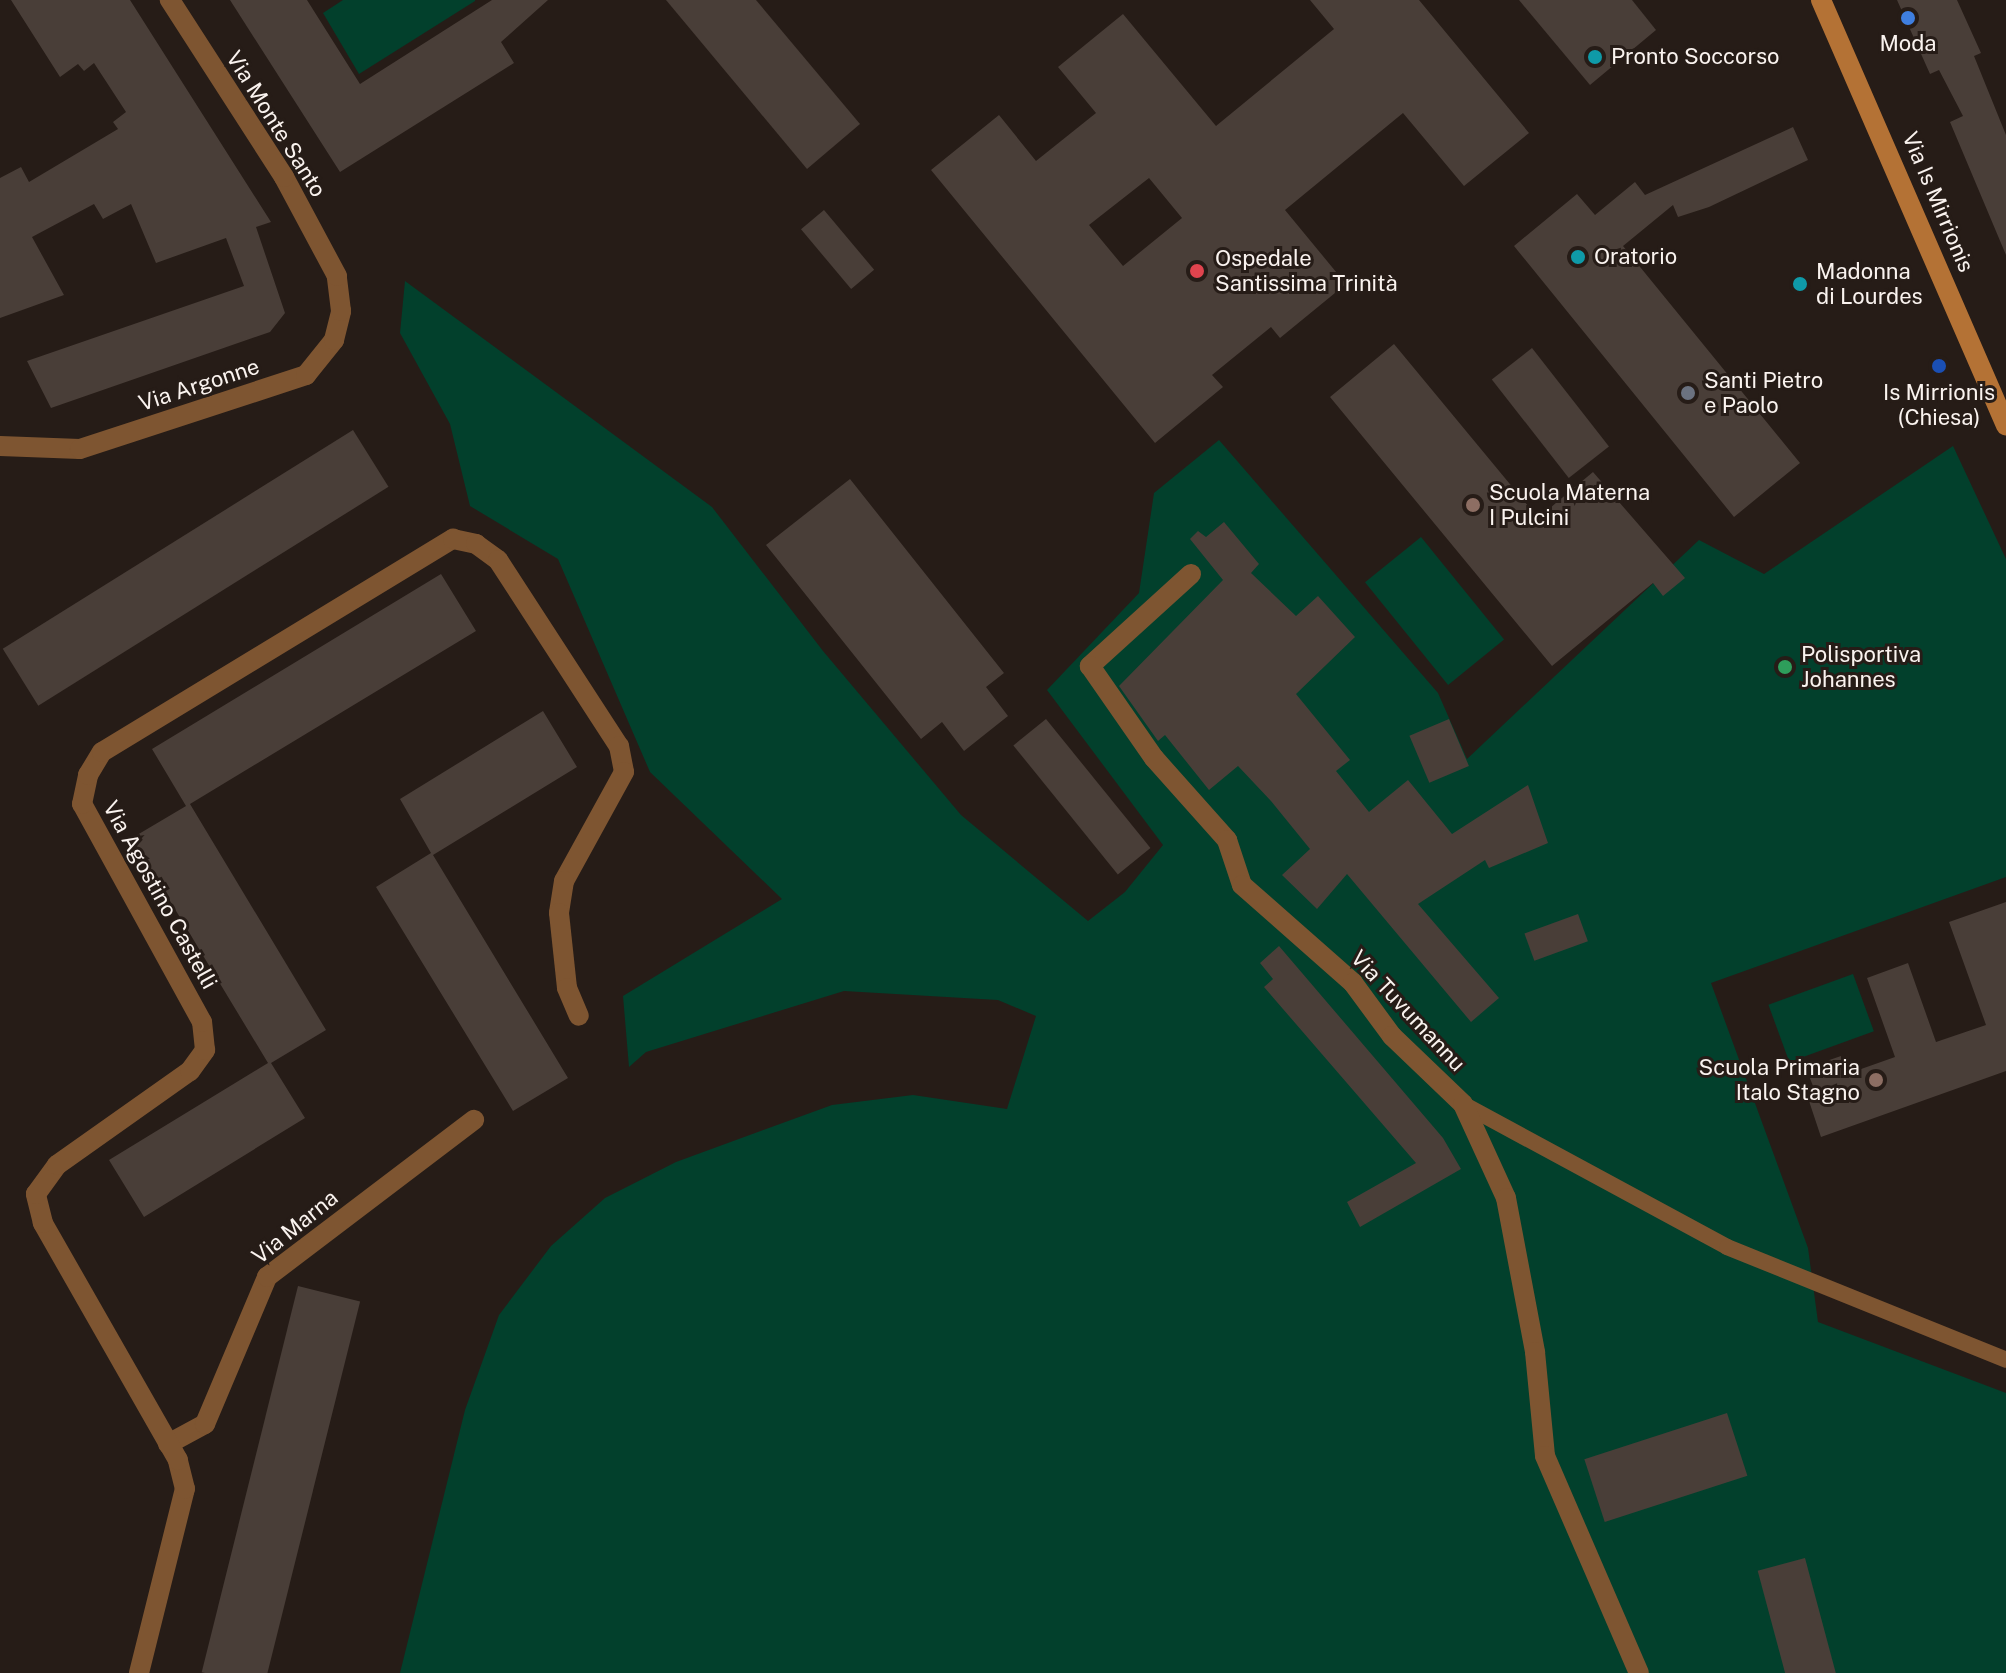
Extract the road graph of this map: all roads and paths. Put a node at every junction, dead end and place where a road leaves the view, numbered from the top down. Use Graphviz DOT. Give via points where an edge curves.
graph roads {
  1 [pos="170,0"];
  2 [pos="1821,0"];
  3 [pos="337,276"];
  4 [pos="2004,414"];
  5 [pos="0,446"];
  6 [pos="1191,574"];
  7 [pos="579,1016"];
  8 [pos="1463,1104"];
  9 [pos="474,1120"];
  10 [pos="2006,1360"];
  11 [pos="168,1444"];
  12 [pos="139,1673"];
  13 [pos="1639,1673"];
  1 -- 3 [label="street, Via Monte Santo" via="284,177"];
  2 -- 4 [label="street, Via Is Mirrionis"];
  3 -- 5 [label="street, Via Argonne" via="341,311 334,340 306,375 80,449"];
  6 -- 8 [label="street, Via Tuvumannu" via="1090,666 1154,758 1227,840 1242,885 1353,983 1392,1036"];
  7 -- 11 [label="street, Via Agostino Castelli" via="567,988 559,913 564,881 624,772 619,746 498,560 476,544 453,539 102,752 88,775 82,804 202,1022 205,1050 190,1071 57,1165 36,1194 43,1223"];
  8 -- 10 [label="lane" via="1727,1247"];
  8 -- 13 [label="street, Via Tuvumannu" via="1506,1198 1535,1352 1545,1456"];
  9 -- 11 [label="street, Via Marna" via="267,1277 205,1424"];
  11 -- 12 [label="street, Via Agostino Castelli" via="185,1489"];
}
